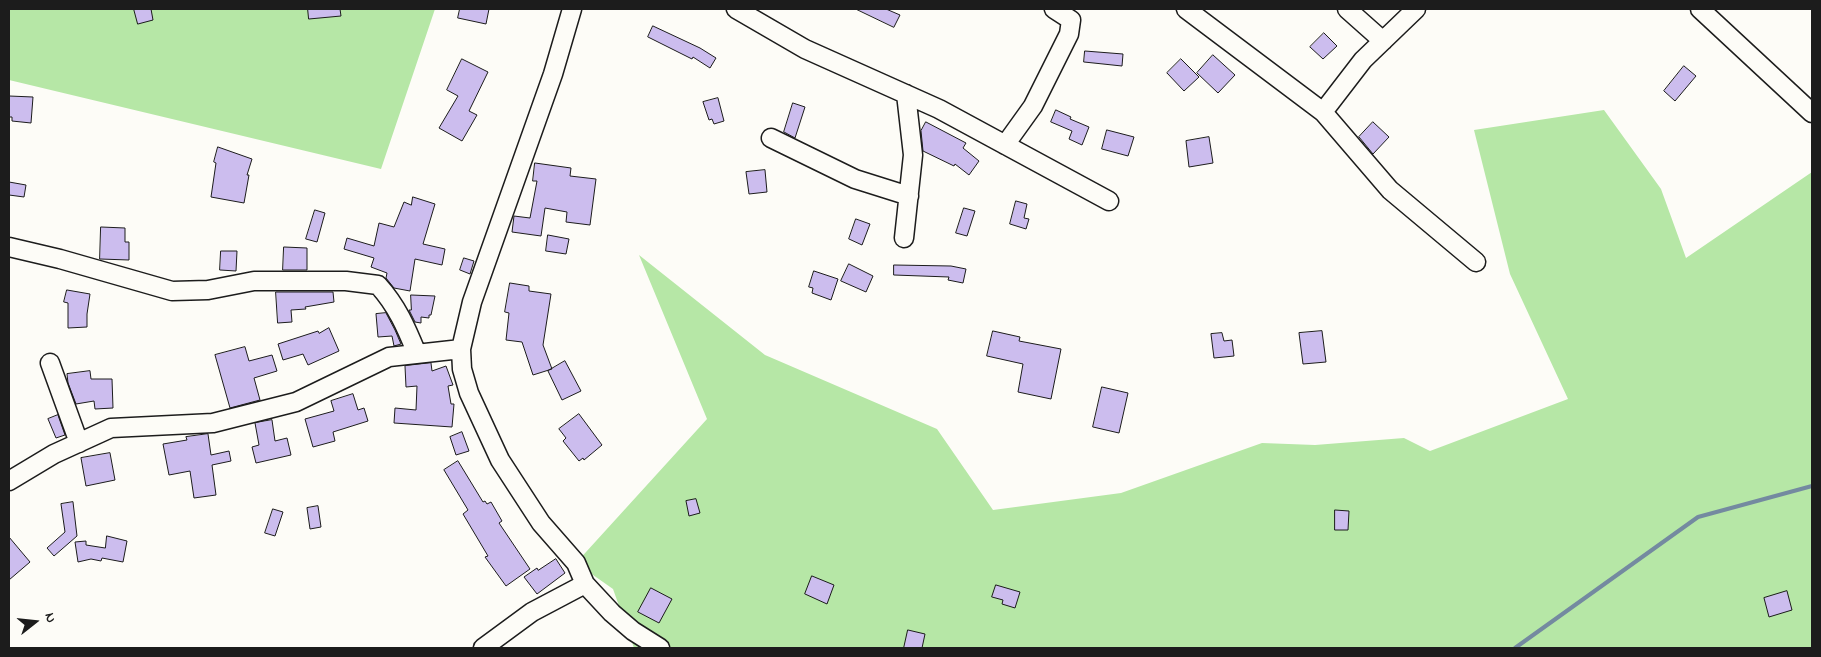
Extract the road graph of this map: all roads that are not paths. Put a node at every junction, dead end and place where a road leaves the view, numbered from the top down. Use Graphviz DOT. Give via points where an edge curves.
graph roads {
  1 [pos="572,9"];
  2 [pos="736,9"];
  3 [pos="1054,9"];
  4 [pos="1186,9"];
  5 [pos="1347,9"];
  6 [pos="1416,9"];
  7 [pos="1700,9"];
  8 [pos="1383,41"];
  9 [pos="906,94"];
  10 [pos="1323,112"];
  11 [pos="1812,113"];
  12 [pos="771,138"];
  13 [pos="1005,144"];
  14 [pos="909,196"];
  15 [pos="1109,201"];
  16 [pos="904,238"];
  17 [pos="9,247"];
  18 [pos="1476,262"];
  19 [pos="461,349"];
  20 [pos="416,354"];
  21 [pos="50,363"];
  22 [pos="79,442"];
  23 [pos="9,481"];
  24 [pos="585,584"];
  25 [pos="657,647"];
  26 [pos="483,648"];
  1 -- 19 [label="street" via="553,74 472,302"];
  2 -- 9 [label="street" via="805,49"];
  3 -- 13 [label="street" via="1072,20 1069,34 1033,106"];
  4 -- 10 [label="street"];
  5 -- 8 [label="street"];
  6 -- 8 [label="street"];
  7 -- 11 [label="street"];
  8 -- 10 [label="street" via="1363,60"];
  9 -- 13 [label="street"];
  9 -- 14 [label="street" via="913,155"];
  10 -- 18 [label="street" via="1390,190"];
  12 -- 14 [label="street" via="855,179"];
  13 -- 15 [label="street"];
  14 -- 16 [label="street"];
  17 -- 20 [label="street" via="172,291 208,290 254,282 346,281 378,285 392,300"];
  19 -- 20 [label="street"];
  19 -- 24 [label="street" via="462,369 469,393 500,460 541,523 576,562"];
  20 -- 22 [label="street" via="389,357 296,402 213,423 111,428"];
  21 -- 22 [label="street"];
  22 -- 23 [label="street"];
  24 -- 25 [label="street" via="626,625"];
  24 -- 26 [label="street" via="532,612"];
}
